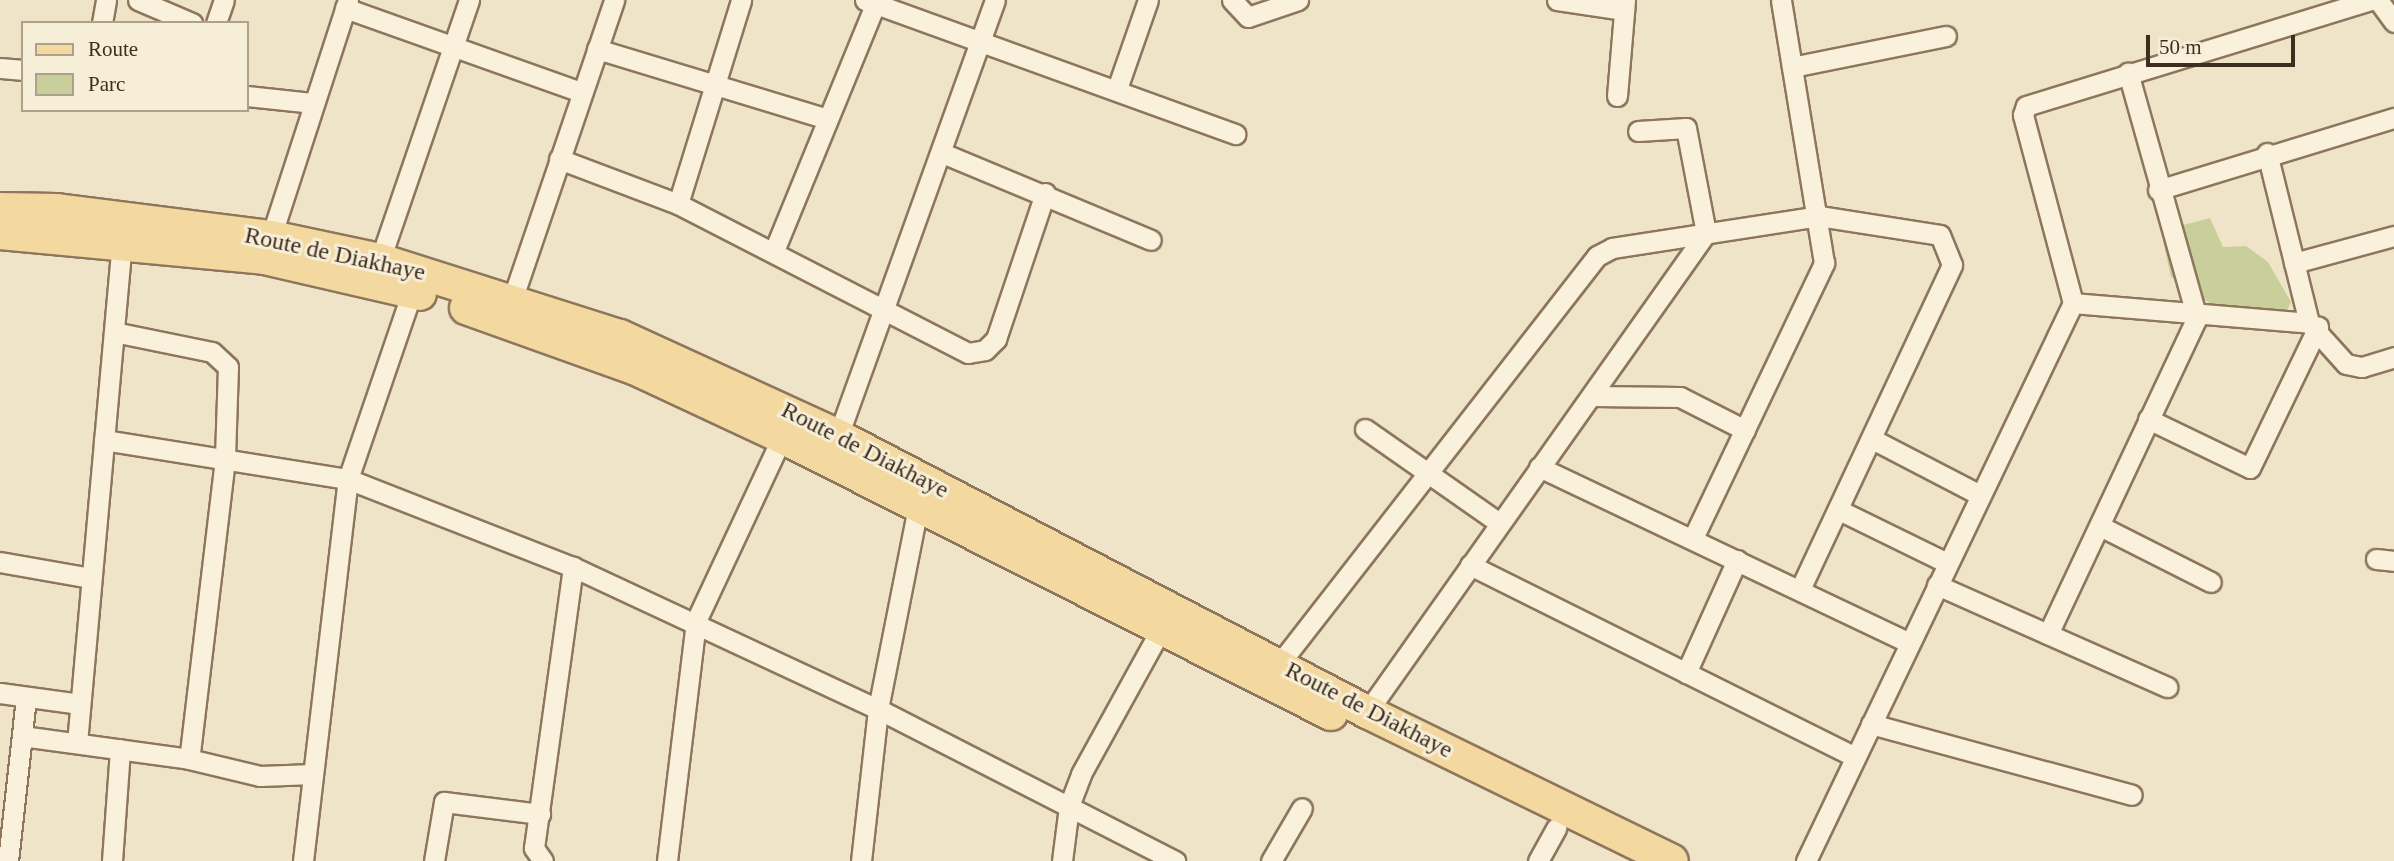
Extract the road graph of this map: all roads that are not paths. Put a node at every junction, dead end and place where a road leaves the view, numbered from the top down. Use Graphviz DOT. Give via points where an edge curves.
graph roads {
  1 [pos="106,0"];
  2 [pos="138,0"];
  3 [pos="224,0"];
  4 [pos="469,0"];
  5 [pos="614,0"];
  6 [pos="741,0"];
  7 [pos="995,0"];
  8 [pos="1148,0"];
  9 [pos="1232,0"];
  10 [pos="1298,0"];
  11 [pos="1557,0"];
  12 [pos="1781,0"];
  13 [pos="2370,0"];
  14 [pos="2378,0"];
  15 [pos="872,1"];
  16 [pos="346,4"];
  17 [pos="1624,5"];
  18 [pos="102,21"];
  19 [pos="187,21"];
  20 [pos="217,21"];
  21 [pos="2394,22"];
  22 [pos="1946,36"];
  23 [pos="981,40"];
  24 [pos="452,45"];
  25 [pos="597,49"];
  26 [pos="1792,67"];
  27 [pos="0,68"];
  28 [pos="21,70"];
  29 [pos="2127,73"];
  30 [pos="712,86"];
  31 [pos="1118,86"];
  32 [pos="581,92"];
  33 [pos="248,96"];
  34 [pos="1617,96"];
  35 [pos="312,103"];
  36 [pos="824,118"];
  37 [pos="2394,118"];
  38 [pos="1638,131"];
  39 [pos="1236,134"];
  40 [pos="942,153"];
  41 [pos="2267,153"];
  42 [pos="559,159"];
  43 [pos="2158,190"];
  44 [pos="1045,193"];
  45 [pos="678,204"];
  46 [pos="0,209"];
  47 [pos="1819,216"];
  48 [pos="0,233"];
  49 [pos="1706,233"];
  50 [pos="2394,236"];
  51 [pos="271,237"];
  52 [pos="1151,240"];
  53 [pos="122,241"];
  54 [pos="774,251"];
  55 [pos="380,260"];
  56 [pos="2294,263"];
  57 [pos="412,292"];
  58 [pos="2073,303"];
  59 [pos="509,309"];
  60 [pos="888,311"];
  61 [pos="2197,318"];
  62 [pos="2313,325"];
  63 [pos="114,332"];
  64 [pos="2394,357"];
  65 [pos="1593,396"];
  66 [pos="2148,419"];
  67 [pos="1365,429"];
  68 [pos="1745,430"];
  69 [pos="838,436"];
  70 [pos="782,437"];
  71 [pos="104,440"];
  72 [pos="1874,440"];
  73 [pos="225,459"];
  74 [pos="1539,467"];
  75 [pos="1423,474"];
  76 [pos="348,479"];
  77 [pos="921,492"];
  78 [pos="1978,494"];
  79 [pos="1841,511"];
  80 [pos="1499,523"];
  81 [pos="2100,526"];
  82 [pos="1693,538"];
  83 [pos="1737,560"];
  84 [pos="0,562"];
  85 [pos="1945,562"];
  86 [pos="1470,565"];
  87 [pos="573,567"];
  88 [pos="91,578"];
  89 [pos="2211,582"];
  90 [pos="1937,585"];
  91 [pos="1800,589"];
  92 [pos="696,621"];
  93 [pos="1161,629"];
  94 [pos="2048,634"];
  95 [pos="1909,643"];
  96 [pos="1280,663"];
  97 [pos="1686,673"];
  98 [pos="2167,687"];
  99 [pos="0,693"];
  100 [pos="26,696"];
  101 [pos="79,704"];
  102 [pos="878,709"];
  103 [pos="1367,712"];
  104 [pos="1871,724"];
  105 [pos="22,736"];
  106 [pos="77,743"];
  107 [pos="120,749"];
  108 [pos="1856,757"];
  109 [pos="189,759"];
  110 [pos="313,774"];
  111 [pos="2132,795"];
  112 [pos="1069,806"];
  113 [pos="1301,808"];
  114 [pos="540,814"];
  115 [pos="1556,828"];
  116 [pos="8,861"];
  117 [pos="112,861"];
  118 [pos="303,861"];
  119 [pos="434,861"];
  120 [pos="542,861"];
  121 [pos="667,861"];
  122 [pos="860,861"];
  123 [pos="1062,861"];
  124 [pos="1175,861"];
  125 [pos="1271,861"];
  126 [pos="1538,861"];
  127 [pos="1622,861"];
  128 [pos="1672,861"];
  129 [pos="1806,861"];
  1 -- 18 [label="street"];
  2 -- 19 [label="street"];
  3 -- 20 [label="street"];
  4 -- 24 [label="street"];
  5 -- 25 [label="street"];
  6 -- 30 [label="street"];
  7 -- 23 [label="street"];
  8 -- 31 [label="street"];
  9 -- 10 [label="street" via="1248,17"];
  11 -- 17 [label="street"];
  12 -- 26 [label="street"];
  13 -- 29 [label="street"];
  14 -- 21 [label="street"];
  15 -- 23 [label="street"];
  15 -- 36 [label="street"];
  16 -- 24 [label="street"];
  16 -- 35 [label="street"];
  17 -- 34 [label="street"];
  22 -- 26 [label="street"];
  23 -- 31 [label="street"];
  23 -- 40 [label="street"];
  24 -- 32 [label="street"];
  24 -- 55 [label="street"];
  25 -- 30 [label="street"];
  25 -- 32 [label="street"];
  26 -- 47 [label="street"];
  27 -- 28 [label="street"];
  29 -- 43 [label="street"];
  29 -- 58 [label="street" via="2035,101 2023,115"];
  30 -- 36 [label="street"];
  30 -- 45 [label="street"];
  31 -- 39 [label="street"];
  32 -- 42 [label="street"];
  33 -- 35 [label="street"];
  35 -- 51 [label="street"];
  36 -- 54 [label="street"];
  37 -- 41 [label="street"];
  38 -- 49 [label="street" via="1686,128"];
  40 -- 44 [label="street"];
  40 -- 60 [label="street"];
  41 -- 43 [label="street"];
  41 -- 56 [label="street"];
  42 -- 45 [label="street"];
  42 -- 59 [label="street"];
  43 -- 61 [label="street"];
  44 -- 52 [label="street"];
  44 -- 60 [label="street" via="996,339 985,350 968,353"];
  45 -- 54 [label="street"];
  46 -- 51 [label="main road, Route de Diakhaye"];
  47 -- 49 [label="street"];
  47 -- 68 [label="street" via="1824,263"];
  47 -- 72 [label="street" via="1940,236 1952,265"];
  48 -- 53 [label="main road, Route de Diakhaye"];
  49 -- 65 [label="street"];
  49 -- 75 [label="street" via="1597,256"];
  50 -- 56 [label="street"];
  51 -- 55 [label="main road, Route de Diakhaye"];
  53 -- 57 [label="main road, Route de Diakhaye" via="264,258"];
  53 -- 63 [label="street"];
  54 -- 60 [label="street"];
  55 -- 59 [label="main road, Route de Diakhaye"];
  56 -- 62 [label="street"];
  57 -- 59 [label="main road, Route de Diakhaye"];
  57 -- 76 [label="street"];
  58 -- 61 [label="street"];
  58 -- 78 [label="street"];
  59 -- 69 [label="main road, Route de Diakhaye" via="643,346"];
  59 -- 70 [label="main road, Route de Diakhaye"];
  60 -- 69 [label="street"];
  61 -- 62 [label="street"];
  61 -- 66 [label="street"];
  62 -- 64 [label="street" via="2346,364 2362,368"];
  62 -- 66 [label="street" via="2250,468"];
  63 -- 71 [label="street"];
  63 -- 73 [label="street" via="212,352 228,367"];
  65 -- 68 [label="street" via="1680,397"];
  65 -- 74 [label="street"];
  66 -- 81 [label="street"];
  67 -- 75 [label="street"];
  68 -- 82 [label="street"];
  69 -- 77 [label="main road, Route de Diakhaye"];
  70 -- 77 [label="main road, Route de Diakhaye"];
  70 -- 92 [label="street"];
  71 -- 73 [label="street"];
  71 -- 88 [label="street"];
  72 -- 78 [label="street"];
  72 -- 79 [label="street"];
  73 -- 76 [label="street"];
  73 -- 109 [label="street"];
  74 -- 80 [label="street"];
  74 -- 82 [label="street"];
  75 -- 80 [label="street"];
  75 -- 96 [label="street"];
  76 -- 87 [label="street"];
  76 -- 110 [label="street"];
  77 -- 93 [label="main road, Route de Diakhaye"];
  77 -- 96 [label="main road, Route de Diakhaye"];
  77 -- 102 [label="street"];
  78 -- 85 [label="street"];
  79 -- 85 [label="street"];
  79 -- 91 [label="street"];
  80 -- 86 [label="street"];
  81 -- 89 [label="street"];
  81 -- 94 [label="street"];
  82 -- 83 [label="street"];
  83 -- 91 [label="street"];
  83 -- 97 [label="street"];
  84 -- 88 [label="street"];
  85 -- 90 [label="street"];
  86 -- 97 [label="street"];
  86 -- 103 [label="street"];
  87 -- 92 [label="street"];
  87 -- 114 [label="street"];
  88 -- 101 [label="street"];
  90 -- 94 [label="street"];
  90 -- 95 [label="street"];
  91 -- 95 [label="street"];
  92 -- 102 [label="street"];
  92 -- 121 [label="street"];
  93 -- 112 [label="street"];
  93 -- 115 [label="main road, Route de Diakhaye"];
  94 -- 98 [label="street"];
  95 -- 104 [label="street"];
  96 -- 103 [label="main road, Route de Diakhaye"];
  97 -- 108 [label="street"];
  99 -- 100 [label="street"];
  100 -- 101 [label="street"];
  100 -- 105 [label="street"];
  101 -- 106 [label="street"];
  102 -- 112 [label="street"];
  102 -- 122 [label="street"];
  103 -- 128 [label="main road, Route de Diakhaye"];
  104 -- 108 [label="street"];
  104 -- 111 [label="street"];
  105 -- 106 [label="street"];
  105 -- 116 [label="street"];
  106 -- 107 [label="street"];
  107 -- 109 [label="street"];
  107 -- 117 [label="street"];
  108 -- 129 [label="street"];
  109 -- 110 [label="street" via="260,776"];
  110 -- 118 [label="street"];
  112 -- 123 [label="street"];
  112 -- 124 [label="street"];
  113 -- 125 [label="street"];
  114 -- 119 [label="street" via="444,802"];
  114 -- 120 [label="street" via="534,848"];
  115 -- 126 [label="street"];
  115 -- 127 [label="main road, Route de Diakhaye"];
}
